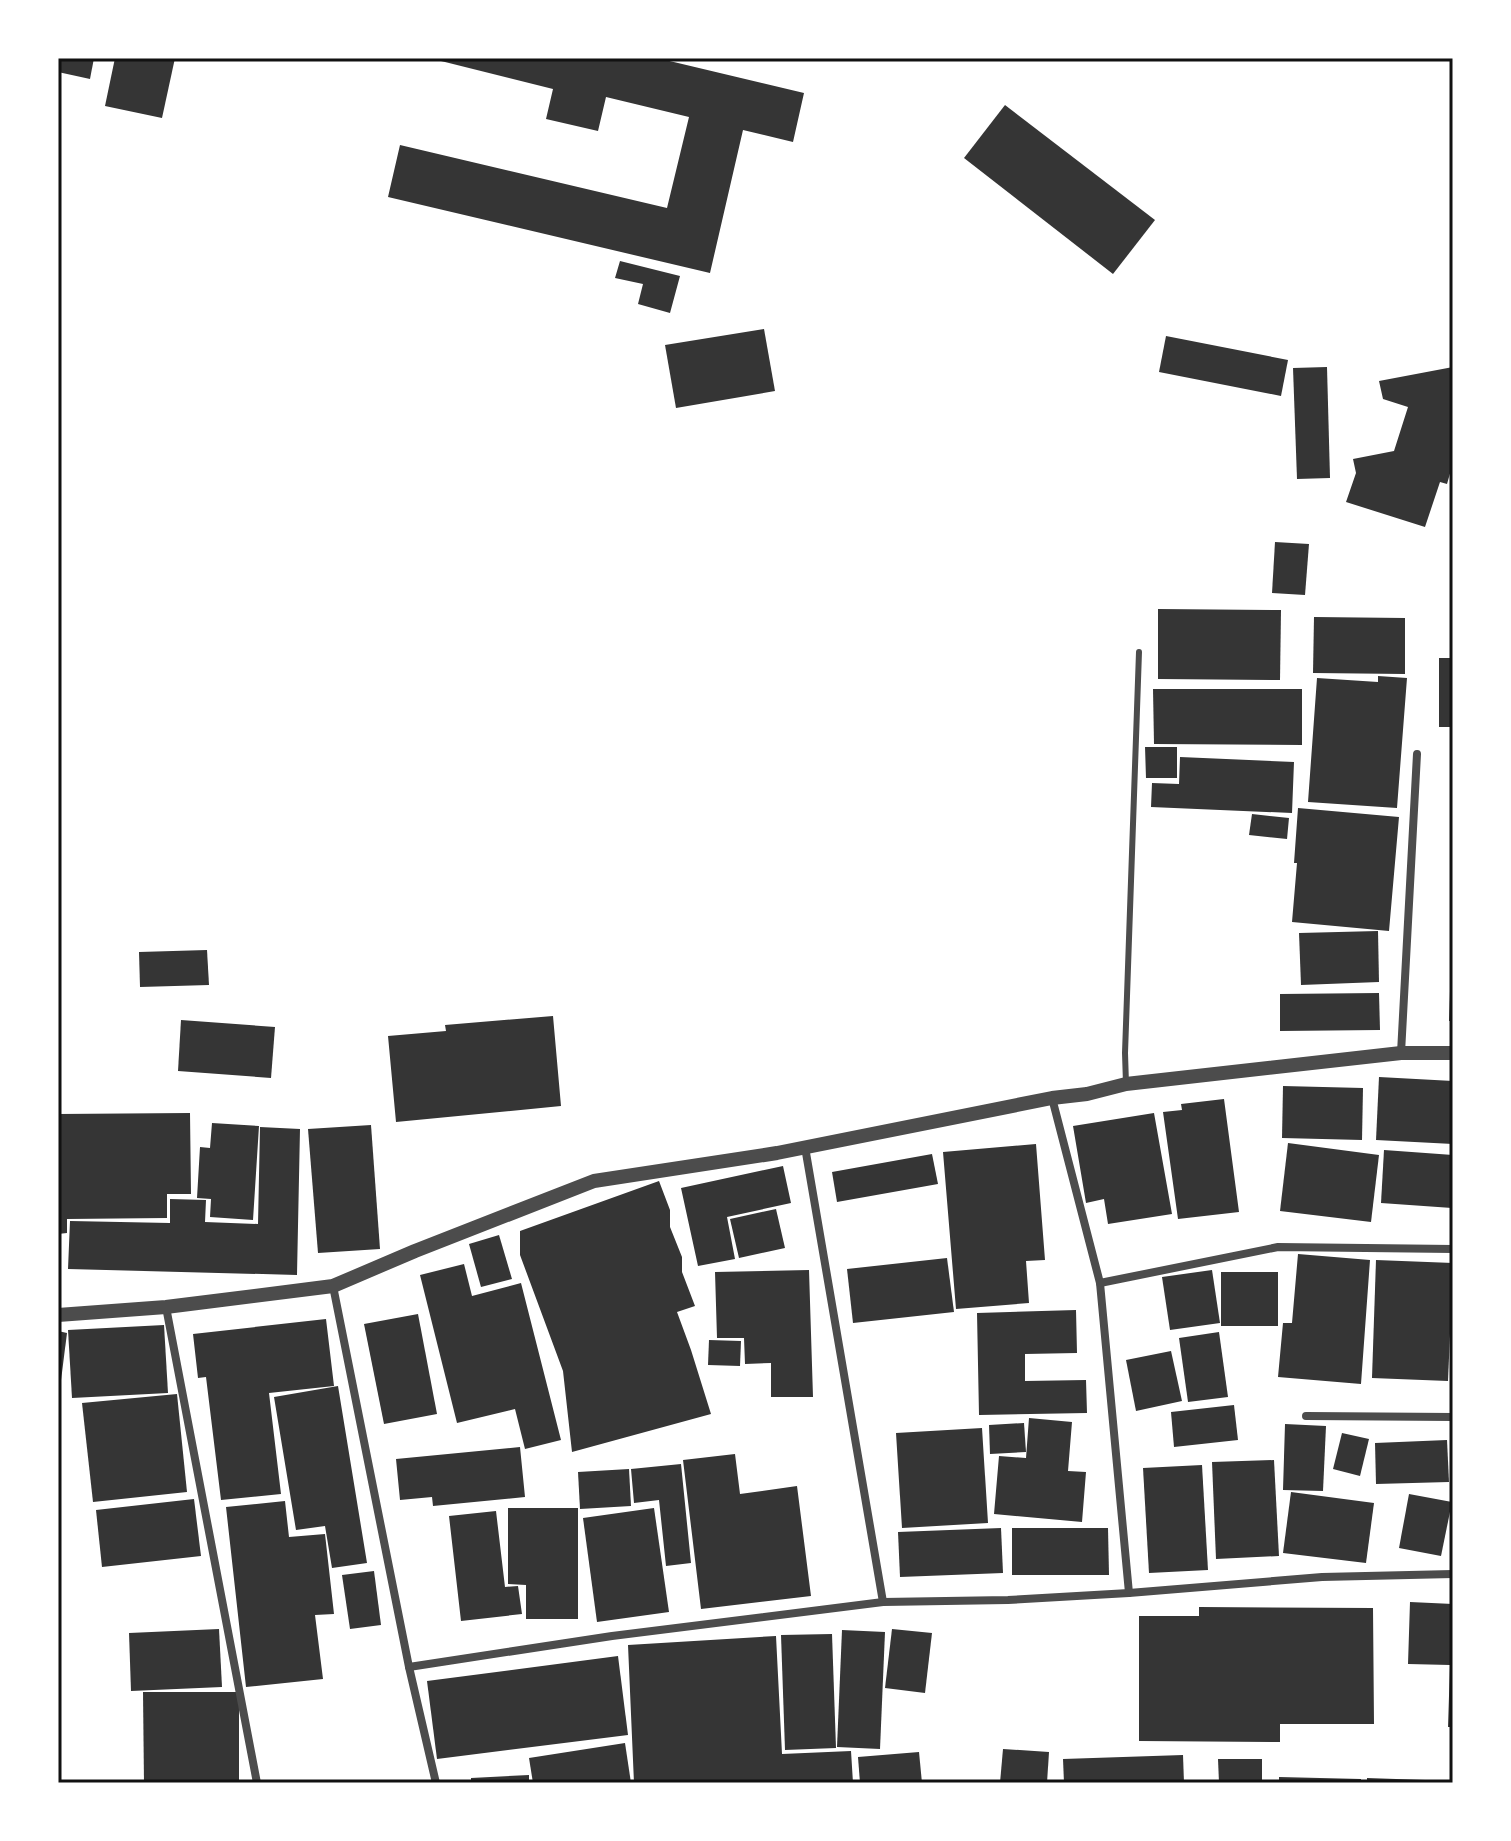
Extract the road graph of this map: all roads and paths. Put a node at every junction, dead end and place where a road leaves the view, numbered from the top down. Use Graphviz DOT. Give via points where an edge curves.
graph roads {
  1 [pos="1139,652"];
  2 [pos="1417,754"];
  3 [pos="1401,1053"];
  4 [pos="1453,1053"];
  5 [pos="1126,1084"];
  6 [pos="1052,1098"];
  7 [pos="805,1147"];
  8 [pos="1453,1249"];
  9 [pos="1100,1283"];
  10 [pos="333,1286"];
  11 [pos="166,1307"];
  12 [pos="58,1315"];
  13 [pos="1306,1416"];
  14 [pos="1453,1417"];
  15 [pos="1453,1574"];
  16 [pos="1129,1593"];
  17 [pos="883,1602"];
  18 [pos="409,1667"];
  19 [pos="257,1783"];
  20 [pos="436,1783"];
  1 -- 5 [label="lane"];
  2 -- 3 [label="street"];
  3 -- 4 [label="street"];
  3 -- 5 [label="street"];
  5 -- 6 [label="street"];
  6 -- 7 [label="street"];
  6 -- 9 [label="street"];
  7 -- 10 [label="street" via="594,1181"];
  7 -- 17 [label="street"];
  8 -- 9 [label="street" via="1278,1247"];
  9 -- 16 [label="street"];
  10 -- 11 [label="street"];
  10 -- 18 [label="street"];
  11 -- 12 [label="street"];
  11 -- 19 [label="street"];
  13 -- 14 [label="street"];
  15 -- 16 [label="street" via="1322,1577"];
  16 -- 17 [label="street"];
  17 -- 18 [label="street"];
  18 -- 20 [label="street"];
}
